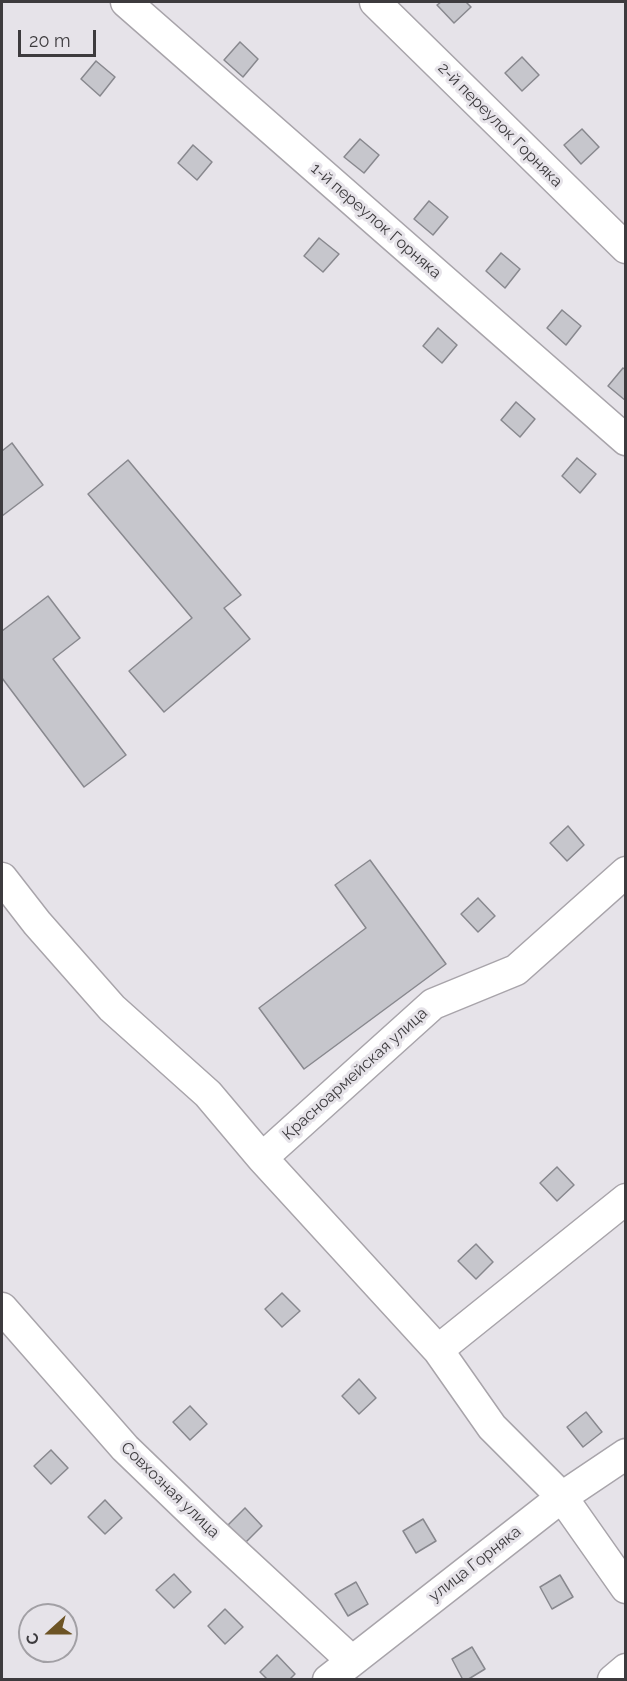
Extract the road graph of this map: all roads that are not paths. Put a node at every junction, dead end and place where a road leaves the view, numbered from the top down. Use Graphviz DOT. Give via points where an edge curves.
graph roads {
  1 [pos="375,2"];
  2 [pos="142,6"];
  3 [pos="626,248"];
  4 [pos="626,440"];
  5 [pos="626,872"];
  6 [pos="2,878"];
  7 [pos="262,1158"];
  8 [pos="626,1198"];
  9 [pos="2,1308"];
  10 [pos="438,1350"];
  11 [pos="626,1454"];
  12 [pos="562,1497"];
  13 [pos="626,1588"];
  14 [pos="352,1661"];
  15 [pos="626,1669"];
  16 [pos="328,1680"];
  17 [pos="613,1680"];
  1 -- 3 [label="street, 2-й переулок Горняка"];
  2 -- 4 [label="street, 1-й переулок Горняка"];
  5 -- 7 [label="street, Красноармейская улица" via="516,970 433,1004"];
  6 -- 7 [label="street" via="112,1008 208,1094"];
  7 -- 10 [label="street"];
  8 -- 10 [label="street"];
  9 -- 14 [label="street, Совхозная улица" via="125,1448"];
  10 -- 12 [label="street" via="492,1427"];
  11 -- 12 [label="street, улица Горняка"];
  12 -- 13 [label="street"];
  12 -- 14 [label="street, улица Горняка"];
  14 -- 16 [label="street, улица Горняка"];
  15 -- 17 [label="street"];
}
